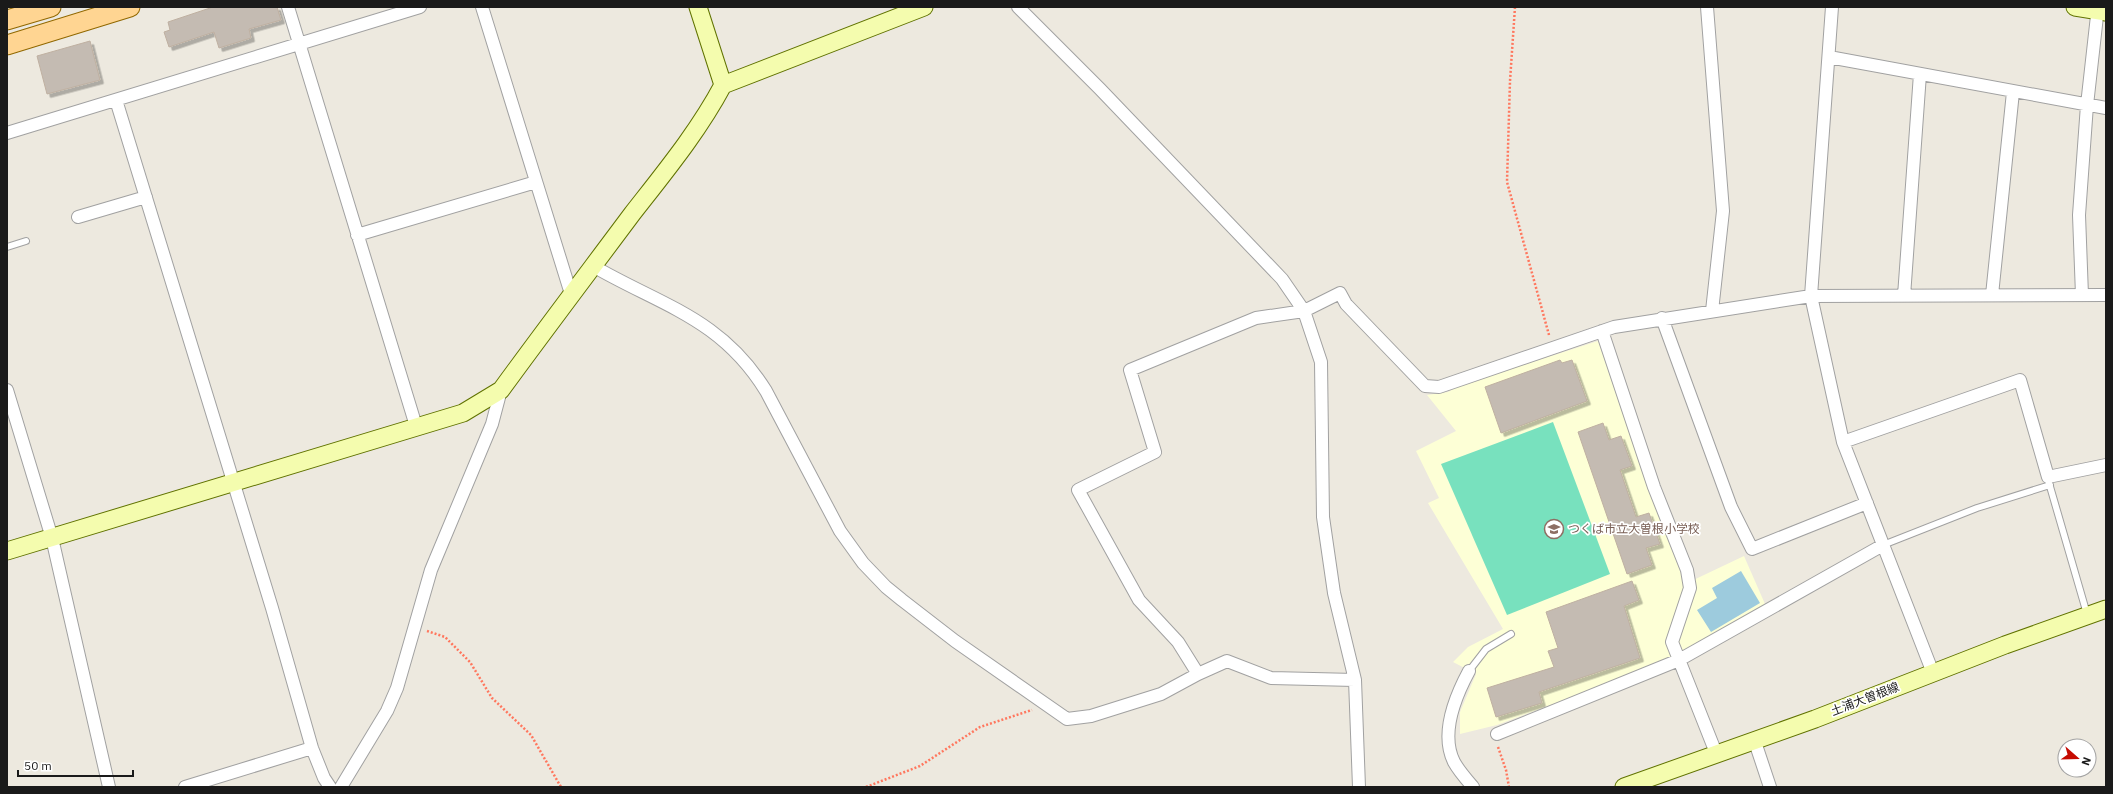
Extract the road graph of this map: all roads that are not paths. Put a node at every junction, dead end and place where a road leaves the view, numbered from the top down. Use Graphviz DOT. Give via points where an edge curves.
graph roads {
  1 [pos="51,7"];
  2 [pos="130,7"];
  3 [pos="288,7"];
  4 [pos="420,7"];
  5 [pos="482,7"];
  6 [pos="698,7"];
  7 [pos="924,7"];
  8 [pos="1018,7"];
  9 [pos="1707,7"];
  10 [pos="1832,7"];
  11 [pos="2075,7"];
  12 [pos="2100,10"];
  13 [pos="7,20"];
  14 [pos="299,44"];
  15 [pos="7,45"];
  16 [pos="1828,57"];
  17 [pos="1920,74"];
  18 [pos="723,85"];
  19 [pos="2013,92"];
  20 [pos="116,100"];
  21 [pos="2087,105"];
  22 [pos="2106,108"];
  23 [pos="7,133"];
  24 [pos="536,182"];
  25 [pos="146,197"];
  26 [pos="78,217"];
  27 [pos="357,234"];
  28 [pos="26,241"];
  29 [pos="7,247"];
  30 [pos="593,266"];
  31 [pos="571,294"];
  32 [pos="1992,295"];
  33 [pos="2082,295"];
  34 [pos="2106,295"];
  35 [pos="1811,296"];
  36 [pos="1904,296"];
  37 [pos="1712,310"];
  38 [pos="1304,311"];
  39 [pos="1662,318"];
  40 [pos="1602,331"];
  41 [pos="7,390"];
  42 [pos="501,390"];
  43 [pos="416,426"];
  44 [pos="1842,442"];
  45 [pos="2106,465"];
  46 [pos="2049,481"];
  47 [pos="233,482"];
  48 [pos="1867,503"];
  49 [pos="52,538"];
  50 [pos="1883,545"];
  51 [pos="7,552"];
  52 [pos="2106,609"];
  53 [pos="2088,616"];
  54 [pos="1511,634"];
  55 [pos="1679,660"];
  56 [pos="1469,671"];
  57 [pos="1933,673"];
  58 [pos="1198,674"];
  59 [pos="1356,680"];
  60 [pos="1497,734"];
  61 [pos="1754,739"];
  62 [pos="312,748"];
  63 [pos="1716,753"];
  64 [pos="109,787"];
  65 [pos="185,787"];
  66 [pos="330,787"];
  67 [pos="341,787"];
  68 [pos="1359,787"];
  69 [pos="1473,787"];
  70 [pos="1624,787"];
  71 [pos="1770,787"];
  1 -- 13 [label="main road"];
  2 -- 15 [label="main road"];
  3 -- 14 [label="street"];
  4 -- 14 [label="street"];
  5 -- 24 [label="street"];
  6 -- 18 [label="street"];
  7 -- 18 [label="street"];
  8 -- 38 [label="street" via="1282,279"];
  9 -- 37 [label="street" via="1723,211"];
  10 -- 16 [label="street"];
  11 -- 12 [label="street"];
  12 -- 21 [label="street"];
  14 -- 20 [label="street"];
  14 -- 27 [label="street"];
  16 -- 17 [label="street"];
  16 -- 35 [label="street"];
  17 -- 19 [label="street"];
  17 -- 36 [label="street"];
  18 -- 30 [label="street" via="708,114"];
  19 -- 21 [label="street"];
  19 -- 32 [label="street"];
  20 -- 23 [label="street"];
  20 -- 25 [label="street"];
  21 -- 22 [label="street"];
  21 -- 33 [label="street" via="2079,215"];
  24 -- 27 [label="street"];
  24 -- 31 [label="street"];
  25 -- 26 [label="street"];
  25 -- 47 [label="street"];
  27 -- 43 [label="street"];
  28 -- 29 [label="lane"];
  30 -- 31 [label="street"];
  30 -- 58 [label="street" via="703,324 731,345 754,371 840,531 864,563 902,600 1067,720 1091,716 1161,694"];
  31 -- 42 [label="street"];
  32 -- 33 [label="street"];
  32 -- 36 [label="street"];
  33 -- 34 [label="street"];
  35 -- 36 [label="street"];
  35 -- 37 [label="street"];
  35 -- 44 [label="street"];
  37 -- 39 [label="street"];
  38 -- 40 [label="street" via="1340,293 1346,304 1425,386 1439,387"];
  38 -- 58 [label="street" via="1256,318 1130,370 1155,452 1078,490 1139,600 1178,642"];
  38 -- 59 [label="street" via="1321,362 1322,517 1334,593"];
  39 -- 40 [label="street"];
  39 -- 48 [label="street" via="1731,508 1752,549"];
  40 -- 55 [label="street" via="1654,487 1687,570 1690,588 1672,642"];
  41 -- 49 [label="street"];
  42 -- 43 [label="street" via="463,413"];
  42 -- 67 [label="street" via="492,424 431,570 397,688 387,711"];
  43 -- 47 [label="street"];
  44 -- 46 [label="street" via="2020,380"];
  44 -- 48 [label="street"];
  45 -- 46 [label="street"];
  46 -- 50 [label="lane"];
  46 -- 53 [label="lane"];
  47 -- 49 [label="street"];
  47 -- 62 [label="street"];
  48 -- 50 [label="street"];
  49 -- 51 [label="street"];
  49 -- 64 [label="street"];
  50 -- 55 [label="street"];
  50 -- 57 [label="street"];
  52 -- 53 [label="street, 土浦大曽根線"];
  53 -- 57 [label="street, 土浦大曽根線"];
  54 -- 56 [label="lane" via="1486,649"];
  55 -- 60 [label="street"];
  55 -- 63 [label="street"];
  56 -- 69 [label="street" via="1460,687 1453,712 1449,748 1454,763"];
  57 -- 61 [label="street, 土浦大曽根線"];
  58 -- 59 [label="street" via="1227,662 1271,678"];
  59 -- 68 [label="street"];
  61 -- 63 [label="street, 土浦大曽根線"];
  61 -- 71 [label="street"];
  62 -- 65 [label="street"];
  62 -- 66 [label="street"];
  63 -- 70 [label="street, 土浦大曽根線"];
}
